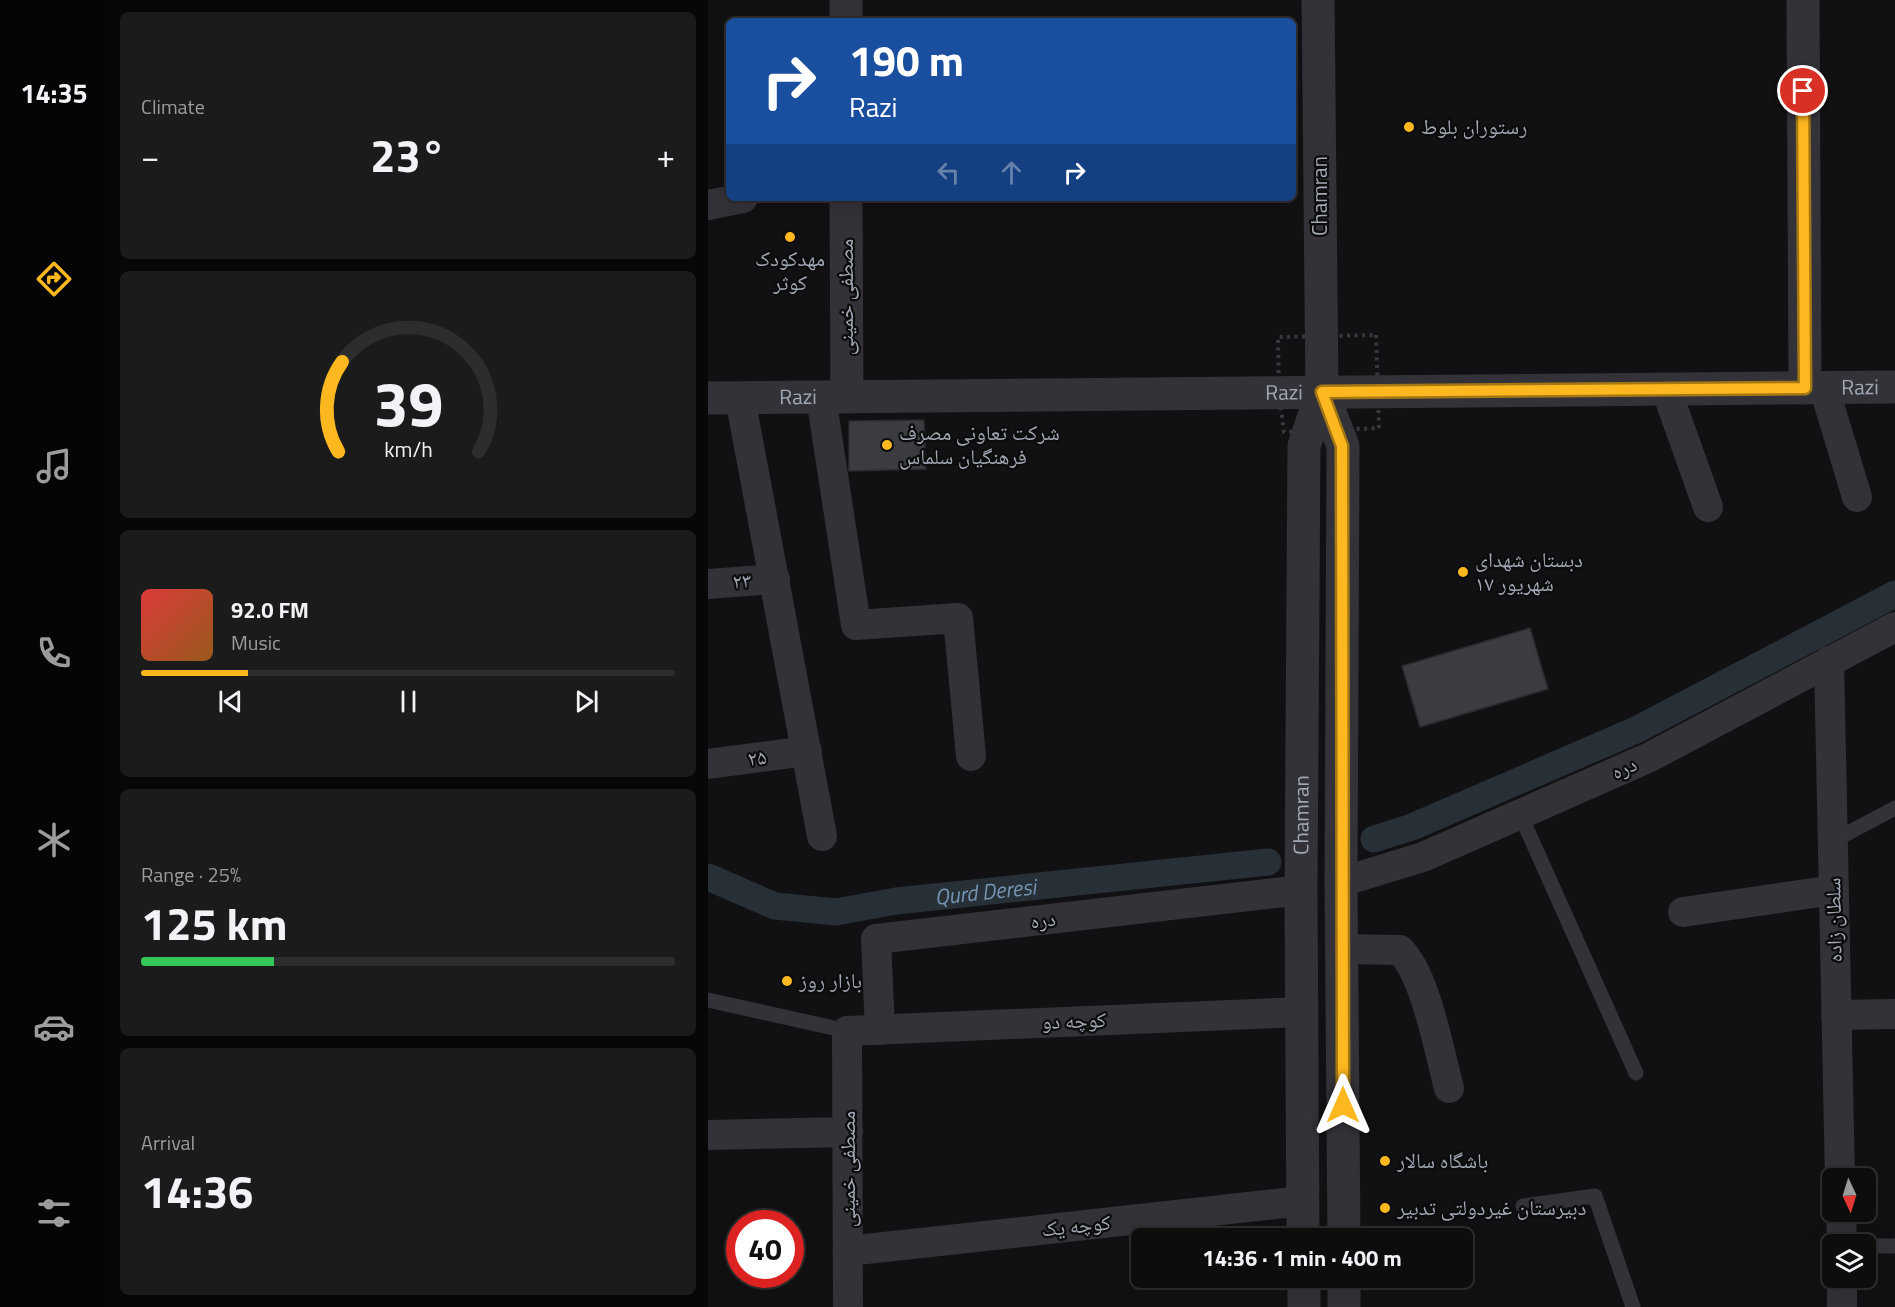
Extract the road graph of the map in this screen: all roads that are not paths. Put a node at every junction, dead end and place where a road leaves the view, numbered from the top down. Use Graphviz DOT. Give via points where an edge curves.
graph roads {
  1 [pos="846,0"];
  2 [pos="1318,0"];
  3 [pos="1803,0"];
  4 [pos="846,18"];
  5 [pos="728,201"];
  6 [pos="846,201"];
  7 [pos="708,205"];
  8 [pos="1895,387"];
  9 [pos="1815,388"];
  10 [pos="1666,389"];
  11 [pos="1322,392"];
  12 [pos="834,397"];
  13 [pos="708,398"];
  14 [pos="740,398"];
  15 [pos="1857,497"];
  16 [pos="1708,507"];
  17 [pos="775,579"];
  18 [pos="708,584"];
  19 [pos="1895,627"];
  20 [pos="1829,661"];
  21 [pos="807,751"];
  22 [pos="971,756"];
  23 [pos="708,764"];
  24 [pos="1895,807"];
  25 [pos="1520,814"];
  26 [pos="822,836"];
  27 [pos="1833,841"];
  28 [pos="1341,882"];
  29 [pos="1301,890"];
  30 [pos="1834,890"];
  31 [pos="1683,912"];
  32 [pos="1342,949"];
  33 [pos="708,1000"];
  34 [pos="1302,1012"];
  35 [pos="1895,1014"];
  36 [pos="1836,1015"];
  37 [pos="880,1030"];
  38 [pos="847,1031"];
  39 [pos="1636,1073"];
  40 [pos="1449,1088"];
  41 [pos="848,1132"];
  42 [pos="708,1135"];
  43 [pos="1840,1168"];
  44 [pos="1303,1201"];
  45 [pos="1523,1206"];
  46 [pos="1304,1228"];
  47 [pos="1344,1228"];
  48 [pos="1876,1246"];
  49 [pos="1895,1246"];
  50 [pos="848,1251"];
  51 [pos="1304,1288"];
  52 [pos="1344,1288"];
  53 [pos="1842,1288"];
  54 [pos="848,1307"];
  55 [pos="1304,1307"];
  56 [pos="1344,1307"];
  57 [pos="1633,1307"];
  58 [pos="1842,1307"];
  1 -- 4 [label="street"];
  2 -- 11 [label="street, Chamran"];
  3 -- 9 [label="street"];
  5 -- 7 [label="street"];
  6 -- 12 [label="street, مصطفی خمینی"];
  8 -- 9 [label="street, Razi"];
  9 -- 10 [label="street, Razi"];
  9 -- 15 [label="street"];
  10 -- 11 [label="street, Razi"];
  10 -- 16 [label="street"];
  11 -- 12 [label="street, Razi"];
  11 -- 28 [label="street, Chamran" via="1342,446"];
  11 -- 29 [label="street, Chamran" via="1304,446"];
  12 -- 14 [label="street, Razi"];
  12 -- 22 [label="street" via="856,625 958,618"];
  13 -- 14 [label="street, Razi"];
  14 -- 17 [label="street"];
  17 -- 18 [label="street, ۲۳"];
  17 -- 21 [label="street"];
  19 -- 20 [label="street, دره"];
  20 -- 25 [label="street, دره" via="1650,757"];
  20 -- 27 [label="street, سلطان زاده"];
  21 -- 23 [label="street, ۲۵"];
  21 -- 26 [label="street"];
  24 -- 27 [label="lane"];
  25 -- 28 [label="street, دره" via="1423,856"];
  25 -- 39 [label="lane"];
  27 -- 30 [label="street, سلطان زاده"];
  28 -- 29 [label="street"];
  28 -- 32 [label="street, Chamran"];
  29 -- 34 [label="street, Chamran"];
  29 -- 37 [label="street, دره" via="876,939"];
  30 -- 31 [label="street"];
  30 -- 36 [label="street, سلطان زاده"];
  32 -- 40 [label="street" via="1400,950 1410,960"];
  32 -- 47 [label="street, Chamran"];
  33 -- 38 [label="lane"];
  34 -- 37 [label="street, کوچه دو"];
  34 -- 44 [label="street, Chamran"];
  35 -- 36 [label="street"];
  36 -- 43 [label="street, سلطان زاده"];
  37 -- 38 [label="street, کوچه دو"];
  38 -- 41 [label="street, مصطفی خمینی"];
  41 -- 42 [label="street"];
  41 -- 50 [label="street, مصطفی خمینی"];
  44 -- 46 [label="street, Chamran"];
  44 -- 50 [label="street, کوچه یک"];
  45 -- 57 [label="lane" via="1595,1196"];
  48 -- 49 [label="lane"];
  50 -- 54 [label="street, مصطفی خمینی"];
  51 -- 55 [label="street"];
  52 -- 56 [label="street"];
  53 -- 58 [label="street"];
}
